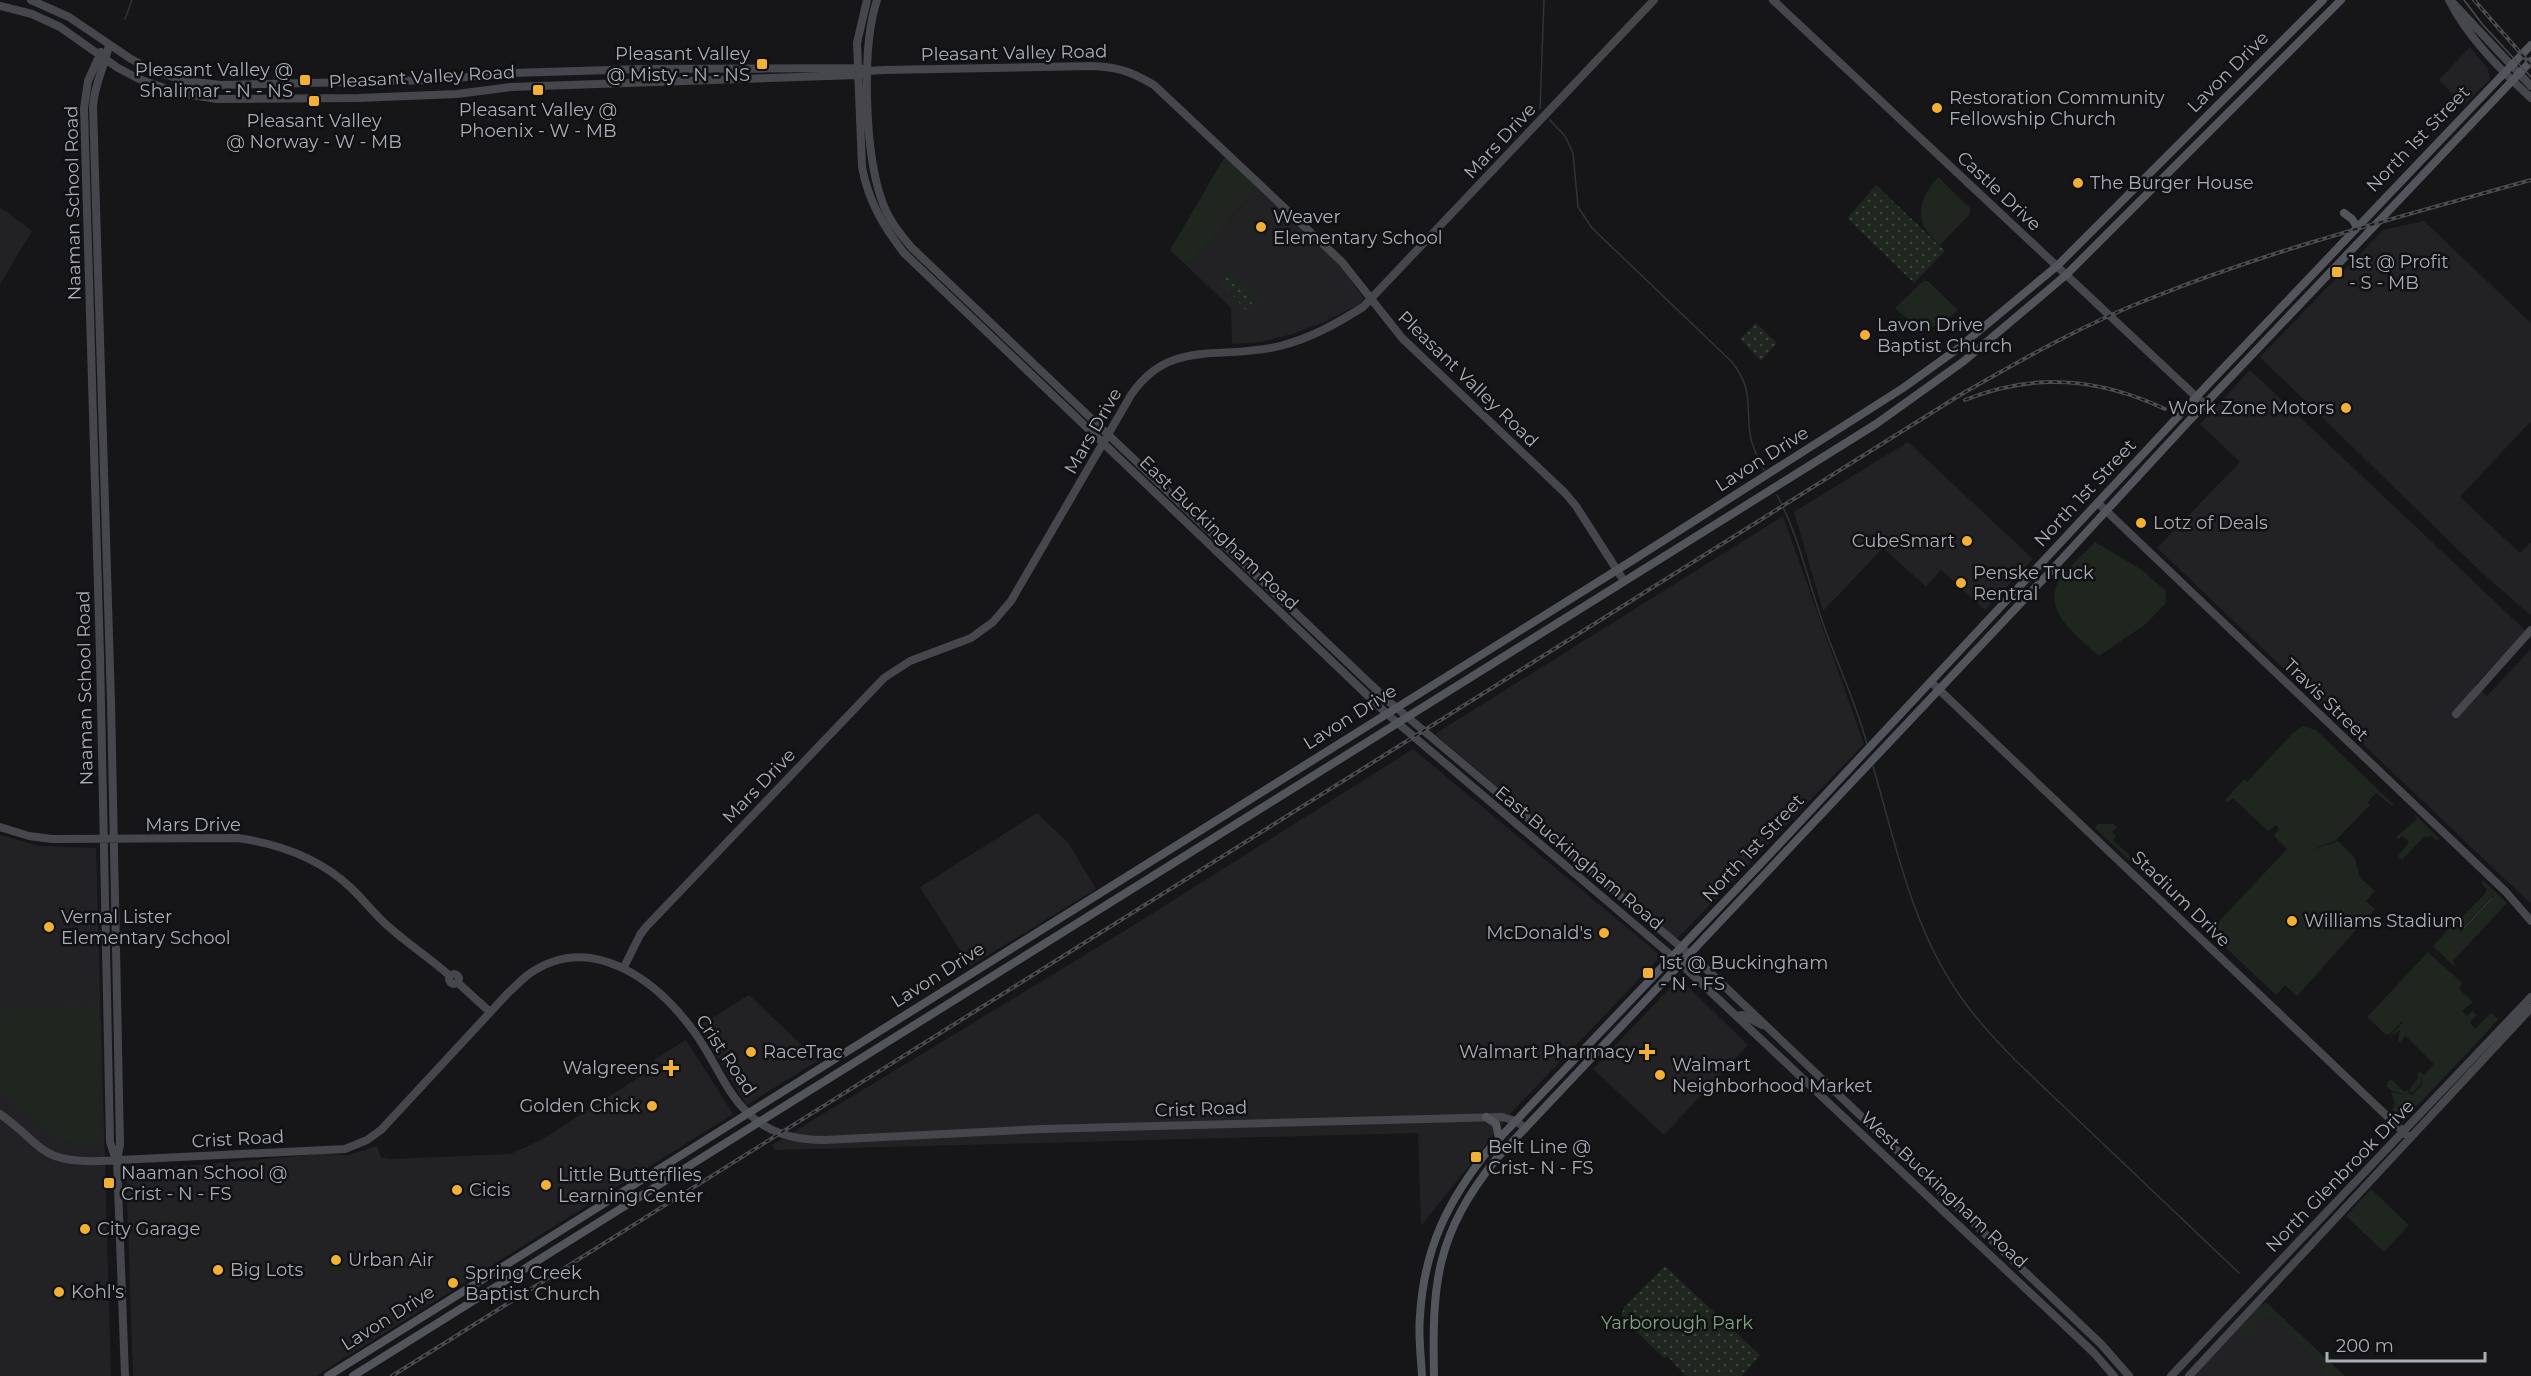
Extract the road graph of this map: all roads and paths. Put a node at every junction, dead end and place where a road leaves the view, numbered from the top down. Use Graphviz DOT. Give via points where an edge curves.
graph roads {
  1 [pos="31,0"];
  2 [pos="867,0"];
  3 [pos="877,0"];
  4 [pos="1654,0"];
  5 [pos="1773,0"];
  6 [pos="2323,0"];
  7 [pos="2341,0"];
  8 [pos="2450,0"];
  9 [pos="0,6"];
  10 [pos="109,45"];
  11 [pos="2531,45"];
  12 [pos="99,54"];
  13 [pos="107,59"];
  14 [pos="2531,61"];
  15 [pos="2508,69"];
  16 [pos="858,71"];
  17 [pos="867,71"];
  18 [pos="2516,77"];
  19 [pos="2531,86"];
  20 [pos="2531,98"];
  21 [pos="2344,213"];
  22 [pos="2357,227"];
  23 [pos="2057,266"];
  24 [pos="2316,272"];
  25 [pos="2066,275"];
  26 [pos="2324,279"];
  27 [pos="1371,300"];
  28 [pos="1937,363"];
  29 [pos="2196,397"];
  30 [pos="1909,400"];
  31 [pos="2205,405"];
  32 [pos="1855,420"];
  33 [pos="1864,431"];
  34 [pos="1108,435"];
  35 [pos="1103,443"];
  36 [pos="2111,489"];
  37 [pos="2119,496"];
  38 [pos="2098,503"];
  39 [pos="2106,510"];
  40 [pos="2046,558"];
  41 [pos="2055,566"];
  42 [pos="1617,570"];
  43 [pos="1624,581"];
  44 [pos="2531,630"];
  45 [pos="1934,685"];
  46 [pos="1395,708"];
  47 [pos="1386,713"];
  48 [pos="1901,713"];
  49 [pos="2456,714"];
  50 [pos="1407,717"];
  51 [pos="1397,723"];
  52 [pos="1878,752"];
  53 [pos="0,827"];
  54 [pos="102,839"];
  55 [pos="114,839"];
  56 [pos="1560,846"];
  57 [pos="1552,855"];
  58 [pos="1748,883"];
  59 [pos="1616,895"];
  60 [pos="1610,903"];
  61 [pos="2531,921"];
  62 [pos="1048,925"];
  63 [pos="1056,937"];
  64 [pos="1679,947"];
  65 [pos="1688,954"];
  66 [pos="1671,955"];
  67 [pos="1680,963"];
  68 [pos="624,967"];
  69 [pos="2531,997"];
  70 [pos="2531,1008"];
  71 [pos="490,1012"];
  72 [pos="1737,1016"];
  73 [pos="1769,1028"];
  74 [pos="1583,1049"];
  75 [pos="1593,1056"];
  76 [pos="748,1113"];
  77 [pos="0,1114"];
  78 [pos="1486,1117"];
  79 [pos="1516,1121"];
  80 [pos="760,1122"];
  81 [pos="1526,1128"];
  82 [pos="2403,1131"];
  83 [pos="1499,1138"];
  84 [pos="2410,1138"];
  85 [pos="117,1161"];
  86 [pos="502,1266"];
  87 [pos="510,1278"];
  88 [pos="384,1340"];
  89 [pos="392,1352"];
  90 [pos="125,1376"];
  91 [pos="328,1376"];
  92 [pos="353,1376"];
  93 [pos="1422,1376"];
  94 [pos="1434,1376"];
  95 [pos="2114,1376"];
  96 [pos="2129,1376"];
  97 [pos="2171,1376"];
  98 [pos="2189,1376"];
  1 -- 10 [label="main road, Pleasant Valley Road" via="69,17"];
  2 -- 16 [label="main road, East Buckingham Road" via="860,25"];
  3 -- 17 [label="main road, East Buckingham Road"];
  4 -- 27 [label="main road, Mars Drive"];
  5 -- 23 [label="main road, Castle Drive"];
  6 -- 23 [label="main road, Lavon Drive"];
  7 -- 25 [label="main road, Lavon Drive"];
  8 -- 15 [label="main road" via="2461,23"];
  9 -- 12 [label="main road, Pleasant Valley Road" via="48,21"];
  10 -- 12 [label="main road, Naaman School Road"];
  10 -- 13 [label="main road, Naaman School Road"];
  10 -- 16 [label="main road, Pleasant Valley Road" via="154,71 186,81 221,85 435,80 512,73"];
  11 -- 15 [label="main road, North 1st Street"];
  12 -- 13 [label="main road, Pleasant Valley Road"];
  12 -- 54 [label="main road, Naaman School Road" via="88,81 84,108 101,665"];
  13 -- 16 [label="main road, Pleasant Valley Road" via="151,84 217,99 457,94 511,87"];
  13 -- 55 [label="main road, Naaman School Road" via="96,83 93,106"];
  14 -- 18 [label="main road, North 1st Street"];
  15 -- 18 [label="main road"];
  15 -- 22 [label="main road, North 1st Street"];
  16 -- 17 [label="main road, Pleasant Valley Road"];
  16 -- 35 [label="main road, East Buckingham Road" via="862,167 877,215 904,253"];
  17 -- 27 [label="main road, Pleasant Valley Road" via="1091,66 1132,72 1154,85 1311,232 1342,262"];
  17 -- 34 [label="main road, East Buckingham Road" via="872,169 882,204 895,227 912,248"];
  18 -- 19 [label="main road"];
  18 -- 20 [label="main road"];
  18 -- 26 [label="main road, North 1st Street"];
  21 -- 22 [label="main road"];
  22 -- 24 [label="main road, North 1st Street"];
  23 -- 25 [label="main road, Castle Drive"];
  23 -- 28 [label="main road, Lavon Drive"];
  24 -- 26 [label="main road"];
  24 -- 29 [label="main road, North 1st Street"];
  25 -- 29 [label="main road, Castle Drive"];
  25 -- 30 [label="main road, Lavon Drive" via="1990,340"];
  26 -- 31 [label="main road, North 1st Street"];
  27 -- 34 [label="main road, Mars Drive" via="1333,326 1306,338 1261,350 1170,360 1138,385"];
  27 -- 42 [label="main road, Pleasant Valley Road" via="1402,338 1565,493"];
  28 -- 30 [label="main road" via="1935,376"];
  28 -- 32 [label="main road, Lavon Drive"];
  29 -- 31 [label="main road, Castle Drive"];
  29 -- 36 [label="main road, North 1st Street"];
  30 -- 33 [label="main road, Lavon Drive"];
  31 -- 37 [label="main road, North 1st Street"];
  32 -- 33 [label="main road"];
  32 -- 42 [label="main road, Lavon Drive"];
  33 -- 43 [label="main road, Lavon Drive"];
  34 -- 35 [label="main road, Mars Drive"];
  34 -- 46 [label="main road, East Buckingham Road"];
  35 -- 47 [label="main road, East Buckingham Road"];
  35 -- 68 [label="main road, Mars Drive" via="1011,602 993,622 971,638 910,661 884,678 646,927"];
  36 -- 37 [label="main road"];
  36 -- 38 [label="main road, North 1st Street"];
  37 -- 39 [label="main road, North 1st Street"];
  38 -- 39 [label="main road, Travis Street"];
  38 -- 40 [label="main road, North 1st Street"];
  39 -- 41 [label="main road, North 1st Street"];
  39 -- 61 [label="main road, Travis Street" via="2506,892"];
  40 -- 41 [label="main road"];
  40 -- 45 [label="main road, North 1st Street"];
  41 -- 45 [label="main road, North 1st Street"];
  42 -- 43 [label="main road, Pleasant Valley Road"];
  42 -- 46 [label="main road, Lavon Drive"];
  43 -- 50 [label="main road, Lavon Drive"];
  44 -- 49 [label="main road"];
  45 -- 48 [label="main road, North 1st Street"];
  45 -- 52 [label="main road, North 1st Street"];
  45 -- 82 [label="main road, Stadium Drive"];
  46 -- 47 [label="main road, Lavon Drive"];
  46 -- 50 [label="main road, East Buckingham Road"];
  47 -- 51 [label="main road, East Buckingham Road"];
  47 -- 62 [label="main road, Lavon Drive"];
  48 -- 52 [label="main road" via="1901,719"];
  48 -- 58 [label="main road, North 1st Street"];
  50 -- 51 [label="main road, Lavon Drive"];
  50 -- 56 [label="main road, East Buckingham Road"];
  51 -- 57 [label="main road, East Buckingham Road"];
  51 -- 63 [label="main road, Lavon Drive"];
  52 -- 58 [label="main road, North 1st Street"];
  53 -- 54 [label="main road, Mars Drive" via="42,838"];
  54 -- 55 [label="main road, Mars Drive"];
  54 -- 85 [label="main road, Naaman School Road" via="110,1142"];
  55 -- 71 [label="main road, Mars Drive" via="238,838 293,852 319,864 348,885 386,925 428,956 450,976 450,982 458,982"];
  55 -- 85 [label="main road, Naaman School Road" via="120,1145"];
  56 -- 57 [label="main road"];
  56 -- 59 [label="main road, East Buckingham Road"];
  57 -- 60 [label="main road, East Buckingham Road"];
  58 -- 64 [label="main road, North 1st Street"];
  58 -- 65 [label="main road, North 1st Street"];
  59 -- 60 [label="main road"];
  59 -- 64 [label="main road, East Buckingham Road"];
  60 -- 66 [label="main road, East Buckingham Road"];
  62 -- 63 [label="main road"];
  62 -- 76 [label="main road, Lavon Drive"];
  63 -- 80 [label="main road, Lavon Drive"];
  64 -- 65 [label="main road, East Buckingham Road"];
  64 -- 66 [label="main road, North 1st Street"];
  65 -- 67 [label="main road, North 1st Street"];
  65 -- 73 [label="main road, West Buckingham Road"];
  66 -- 67 [label="main road, West Buckingham Road"];
  66 -- 74 [label="main road, North 1st Street"];
  67 -- 72 [label="main road, West Buckingham Road"];
  67 -- 75 [label="main road, North 1st Street"];
  68 -- 71 [label="main road, Crist Road" via="593,958 556,961 530,974"];
  68 -- 76 [label="main road, Crist Road" via="651,985 693,1029"];
  69 -- 82 [label="main road, North Glenbrook Drive"];
  70 -- 84 [label="main road, North Glenbrook Drive"];
  71 -- 85 [label="main road, Crist Road" via="381,1130 354,1146"];
  72 -- 73 [label="main road" via="1743,1015"];
  72 -- 95 [label="main road, West Buckingham Road"];
  73 -- 96 [label="main road, West Buckingham Road" via="2101,1344"];
  74 -- 75 [label="main road"];
  74 -- 79 [label="main road, North 1st Street"];
  75 -- 81 [label="main road, North 1st Street"];
  76 -- 80 [label="main road, Crist Road"];
  76 -- 86 [label="main road, Lavon Drive"];
  77 -- 85 [label="main road, Crist Road" via="52,1157 81,1162"];
  78 -- 79 [label="main road, Crist Road"];
  78 -- 80 [label="main road, Crist Road" via="1041,1129 808,1140 780,1133"];
  78 -- 83 [label="main road" via="1496,1124"];
  79 -- 81 [label="main road, Crist Road"];
  79 -- 83 [label="main road, North 1st Street"];
  80 -- 87 [label="main road, Lavon Drive"];
  81 -- 94 [label="main road, North 1st Street" via="1477,1183 1448,1237 1433,1314"];
  82 -- 84 [label="main road, Stadium Drive"];
  82 -- 97 [label="main road, North Glenbrook Drive"];
  83 -- 93 [label="main road, North 1st Street" via="1468,1175 1434,1242 1420,1317"];
  84 -- 98 [label="main road, North Glenbrook Drive"];
  85 -- 90 [label="main road, Naaman School Road"];
  86 -- 87 [label="main road"];
  86 -- 88 [label="main road, Lavon Drive"];
  87 -- 89 [label="main road, Lavon Drive"];
  88 -- 89 [label="main road"];
  88 -- 91 [label="main road, Lavon Drive"];
  89 -- 92 [label="main road, Lavon Drive"];
}
